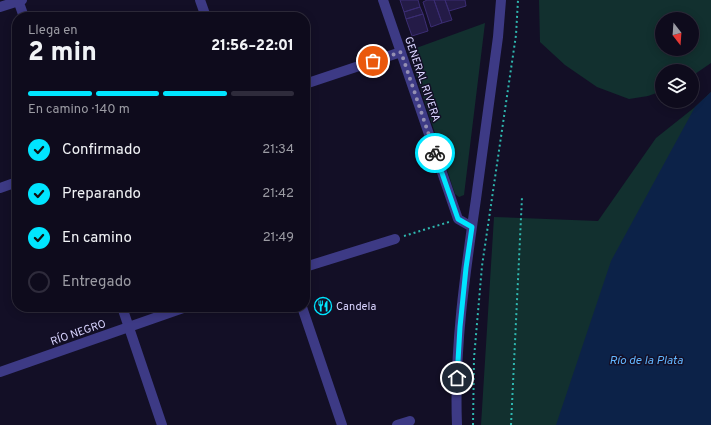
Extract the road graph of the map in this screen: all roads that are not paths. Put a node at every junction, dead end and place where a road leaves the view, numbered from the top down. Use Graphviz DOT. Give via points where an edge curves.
graph roads {
  1 [pos="19,0"];
  2 [pos="200,0"];
  3 [pos="383,0"];
  4 [pos="501,0"];
  5 [pos="0,8"];
  6 [pos="23,12"];
  7 [pos="204,12"];
  8 [pos="401,52"];
  9 [pos="310,82"];
  10 [pos="12,184"];
  11 [pos="0,188"];
  12 [pos="472,227"];
  13 [pos="395,239"];
  14 [pos="310,265"];
  15 [pos="124,312"];
  16 [pos="171,312"];
  17 [pos="304,312"];
  18 [pos="129,326"];
  19 [pos="0,372"];
  20 [pos="410,421"];
  21 [pos="162,425"];
  22 [pos="342,425"];
  23 [pos="397,425"];
  24 [pos="457,425"];
  1 -- 5 [label="street"];
  1 -- 6 [label="street"];
  2 -- 7 [label="street"];
  3 -- 8 [label="street, GENERAL RIVERA"];
  4 -- 12 [label="street"];
  8 -- 9 [label="street"];
  8 -- 12 [label="street, GENERAL RIVERA" via="458,219"];
  10 -- 11 [label="street"];
  12 -- 24 [label="street" via="460,327"];
  13 -- 14 [label="street"];
  15 -- 18 [label="street"];
  16 -- 18 [label="street, RÍO NEGRO"];
  17 -- 22 [label="street"];
  18 -- 19 [label="street, RÍO NEGRO"];
  18 -- 21 [label="street"];
  20 -- 23 [label="street"];
}
